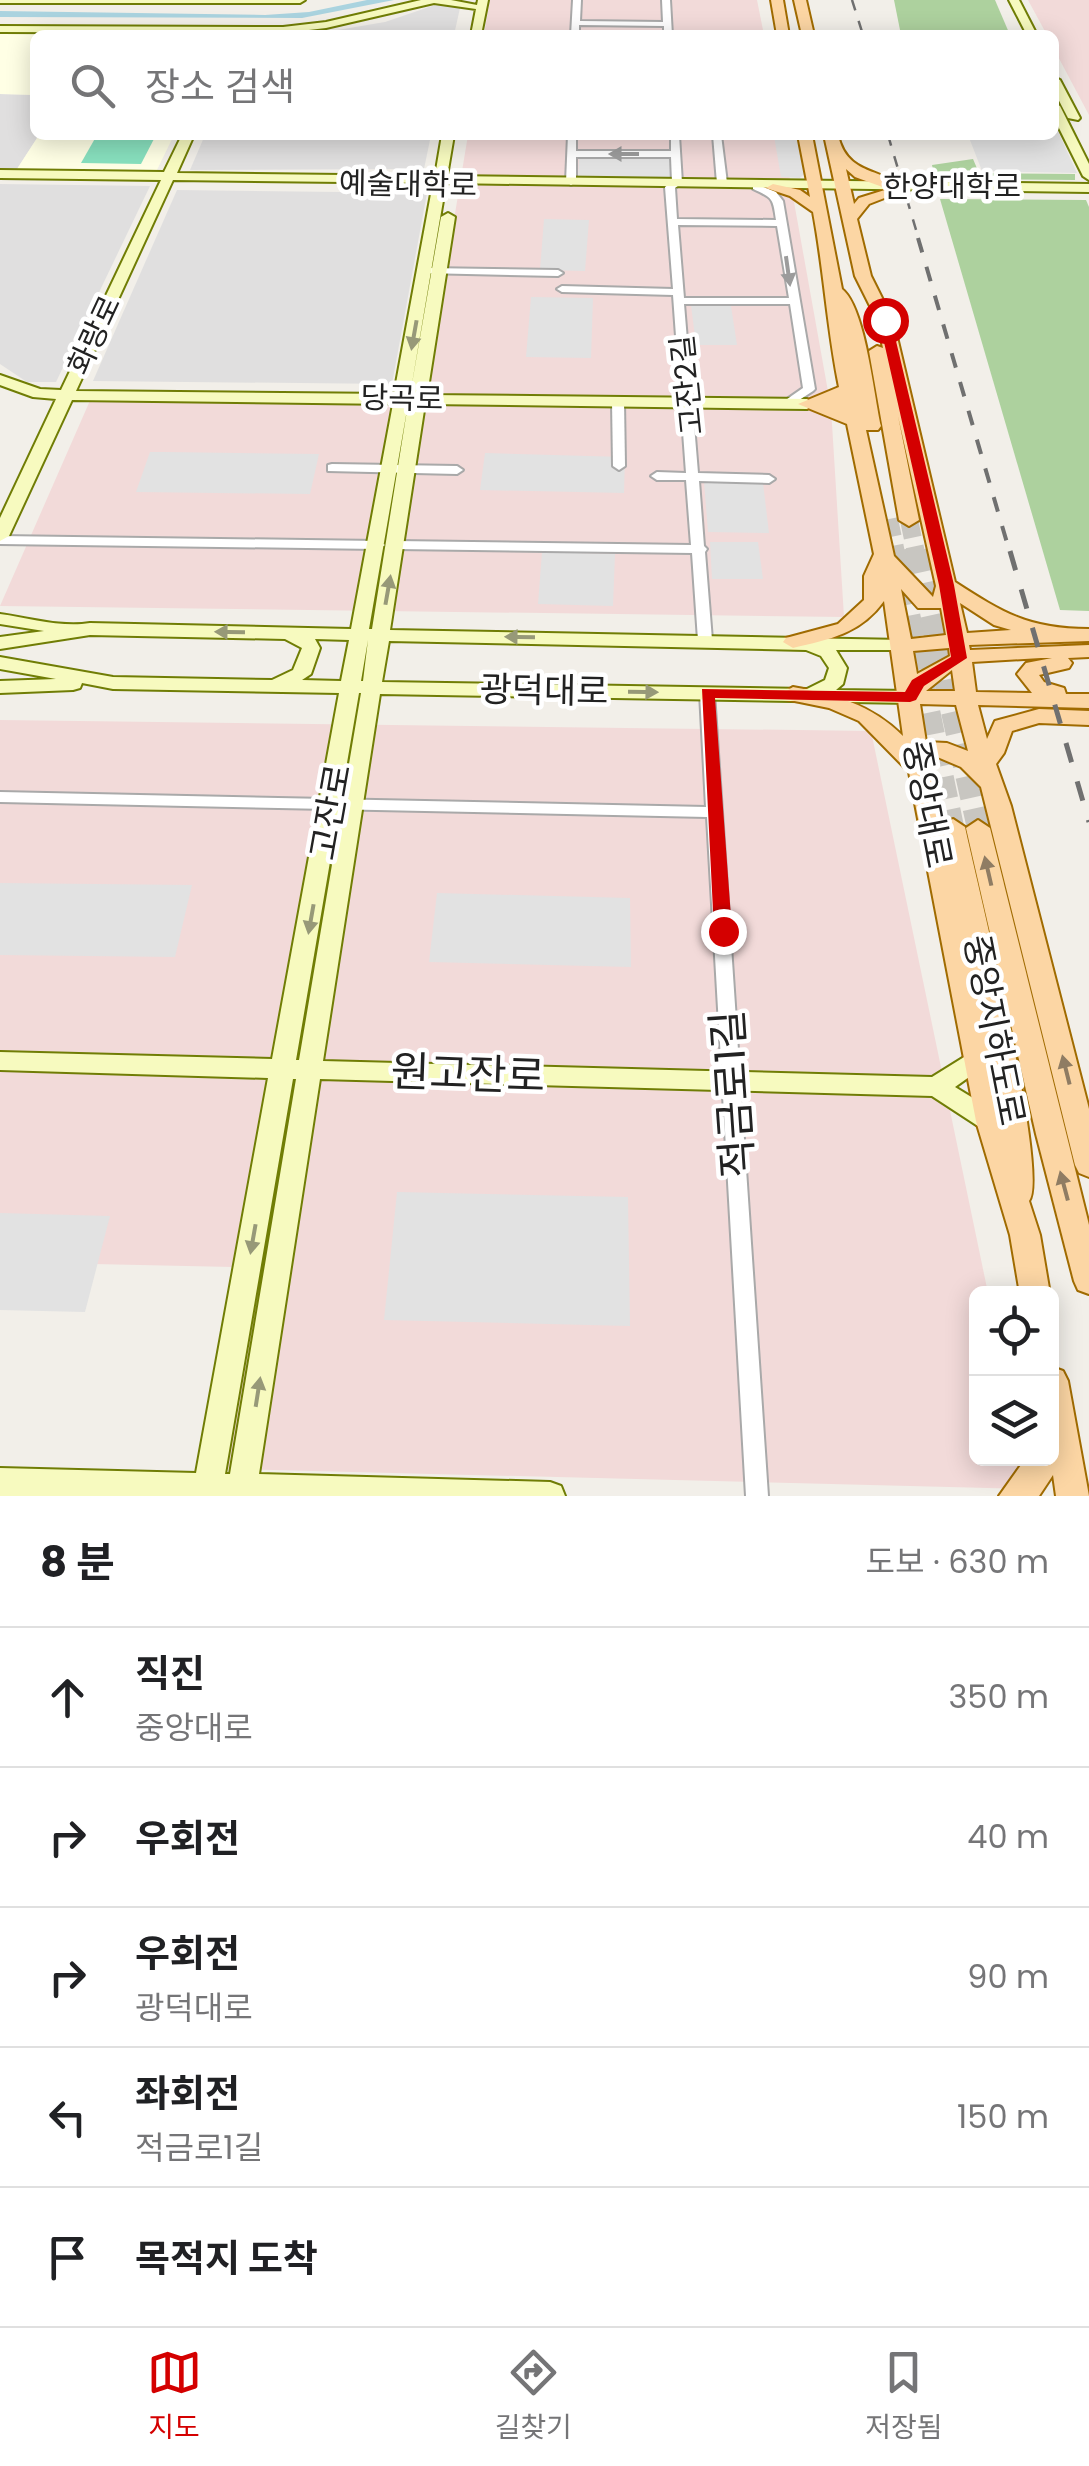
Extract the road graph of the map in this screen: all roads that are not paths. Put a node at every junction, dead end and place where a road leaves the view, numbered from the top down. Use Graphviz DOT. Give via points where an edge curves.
graph roads {
  1 [pos="0,0"];
  2 [pos="300,0"];
  3 [pos="434,0"];
  4 [pos="577,0"];
  5 [pos="666,0"];
  6 [pos="776,0"];
  7 [pos="800,0"];
  8 [pos="1003,0"];
  9 [pos="1014,0"];
  10 [pos="205,1"];
  11 [pos="477,2"];
  12 [pos="249,3"];
  13 [pos="576,23"];
  14 [pos="668,24"];
  15 [pos="0,29"];
  16 [pos="237,30"];
  17 [pos="469,30"];
  18 [pos="476,30"];
  19 [pos="576,30"];
  20 [pos="668,30"];
  21 [pos="782,30"];
  22 [pos="807,30"];
  23 [pos="1018,30"];
  24 [pos="1029,30"];
  25 [pos="1059,89"];
  26 [pos="1059,116"];
  27 [pos="186,140"];
  28 [pos="448,140"];
  29 [pos="458,140"];
  30 [pos="572,140"];
  31 [pos="675,140"];
  32 [pos="718,140"];
  33 [pos="806,140"];
  34 [pos="832,140"];
  35 [pos="1089,146"];
  36 [pos="835,152"];
  37 [pos="572,154"];
  38 [pos="676,154"];
  39 [pos="809,154"];
  40 [pos="1089,176"];
  41 [pos="0,177"];
  42 [pos="167,179"];
  43 [pos="447,182"];
  44 [pos="570,182"];
  45 [pos="722,183"];
  46 [pos="789,184"];
  47 [pos="674,185"];
  48 [pos="816,186"];
  49 [pos="764,187"];
  50 [pos="844,188"];
  51 [pos="896,188"];
  52 [pos="1089,190"];
  53 [pos="820,210"];
  54 [pos="850,218"];
  55 [pos="673,222"];
  56 [pos="781,223"];
  57 [pos="433,271"];
  58 [pos="558,273"];
  59 [pos="864,276"];
  60 [pos="834,280"];
  61 [pos="562,290"];
  62 [pos="679,296"];
  63 [pos="792,301"];
  64 [pos="0,380"];
  65 [pos="848,390"];
  66 [pos="66,396"];
  67 [pos="412,398"];
  68 [pos="618,401"];
  69 [pos="689,403"];
  70 [pos="786,404"];
  71 [pos="807,404"];
  72 [pos="855,421"];
  73 [pos="618,466"];
  74 [pos="332,468"];
  75 [pos="400,469"];
  76 [pos="458,470"];
  77 [pos="657,476"];
  78 [pos="696,477"];
  79 [pos="769,479"];
  80 [pos="889,519"];
  81 [pos="910,520"];
  82 [pos="0,538"];
  83 [pos="387,545"];
  84 [pos="700,550"];
  85 [pos="883,554"];
  86 [pos="946,585"];
  87 [pos="0,620"];
  88 [pos="90,629"];
  89 [pos="281,633"];
  90 [pos="1089,634"];
  91 [pos="371,635"];
  92 [pos="1060,635"];
  93 [pos="705,640"];
  94 [pos="793,642"];
  95 [pos="0,643"];
  96 [pos="902,646"];
  97 [pos="958,649"];
  98 [pos="1089,654"];
  99 [pos="0,663"];
  100 [pos="72,676"];
  101 [pos="113,682"];
  102 [pos="269,684"];
  103 [pos="362,686"];
  104 [pos="0,688"];
  105 [pos="707,692"];
  106 [pos="793,694"];
  107 [pos="964,696"];
  108 [pos="910,697"];
  109 [pos="1089,701"];
  110 [pos="1089,718"];
  111 [pos="985,760"];
  112 [pos="921,765"];
  113 [pos="0,797"];
  114 [pos="342,804"];
  115 [pos="999,806"];
  116 [pos="716,812"];
  117 [pos="978,1058"];
  118 [pos="0,1062"];
  119 [pos="284,1069"];
  120 [pos="310,1070"];
  121 [pos="732,1081"];
  122 [pos="936,1087"];
  123 [pos="990,1120"];
  124 [pos="1089,1165"];
  125 [pos="1024,1235"];
  126 [pos="1089,1281"];
  127 [pos="1034,1286"];
  128 [pos="1059,1445"];
  129 [pos="1040,1466"];
  130 [pos="0,1482"];
  131 [pos="208,1487"];
  132 [pos="242,1488"];
  133 [pos="550,1496"];
  134 [pos="757,1496"];
  135 [pos="1016,1496"];
  136 [pos="1073,1496"];
  1 -- 10 [label="street"];
  2 -- 12 [label="street"];
  3 -- 11 [label="street"];
  3 -- 16 [label="street" via="326,25"];
  4 -- 13 [label="street"];
  5 -- 14 [label="street"];
  6 -- 21 [label="main road"];
  7 -- 22 [label="main road"];
  8 -- 23 [label="street"];
  9 -- 24 [label="street"];
  10 -- 12 [label="street"];
  11 -- 17 [label="street"];
  11 -- 18 [label="street"];
  12 -- 16 [label="street"];
  13 -- 14 [label="street"];
  13 -- 19 [label="street"];
  14 -- 20 [label="street"];
  15 -- 16 [label="street"];
  25 -- 35 [label="street"];
  26 -- 40 [label="street"];
  27 -- 42 [label="street, 화랑로"];
  28 -- 43 [label="street, 고잔로"];
  29 -- 43 [label="street, 고잔로"];
  30 -- 37 [label="street"];
  31 -- 38 [label="street, 고잔2길"];
  32 -- 45 [label="street"];
  33 -- 39 [label="main road, 중앙대로"];
  34 -- 36 [label="main road, 중앙대로"];
  36 -- 50 [label="main road, 중앙대로"];
  36 -- 51 [label="main road" via="860,174"];
  38 -- 37 [label="street, one-way"];
  37 -- 44 [label="street"];
  38 -- 47 [label="street, 고잔2길"];
  39 -- 46 [label="main road" via="808,174"];
  39 -- 48 [label="main road, 중앙대로"];
  41 -- 42 [label="street, 예술대학로"];
  42 -- 43 [label="street, 예술대학로"];
  42 -- 66 [label="street, 화랑로"];
  43 -- 44 [label="street, 예술대학로"];
  43 -- 47 [label="street, 예술대학로"];
  43 -- 57 [label="street, 고잔로"];
  44 -- 47 [label="street, 예술대학로"];
  45 -- 46 [label="street, 예술대학로"];
  45 -- 47 [label="street, 예술대학로"];
  46 -- 48 [label="street, 예술대학로"];
  47 -- 49 [label="street, 예술대학로"];
  47 -- 55 [label="street, 고잔2길"];
  48 -- 49 [label="street, 예술대학로"];
  48 -- 50 [label="street, 한양대학로"];
  48 -- 53 [label="main road, 중앙대로"];
  49 -- 53 [label="main road" via="795,194"];
  49 -- 56 [label="street" via="776,197"];
  50 -- 51 [label="street, 한양대학로"];
  50 -- 54 [label="main road, 중앙대로"];
  51 -- 52 [label="street, 한양대학로"];
  51 -- 54 [label="main road" via="864,201"];
  53 -- 60 [label="main road, 중앙대로"];
  54 -- 59 [label="main road, 중앙대로"];
  55 -- 56 [label="street"];
  55 -- 62 [label="street, 고잔2길"];
  56 -- 63 [label="street, one-way"];
  57 -- 58 [label="street"];
  57 -- 67 [label="street, 고잔로"];
  59 -- 81 [label="main road"];
  59 -- 86 [label="main road, 중앙대로" via="885,320"];
  60 -- 65 [label="main road, 중앙대로"];
  60 -- 80 [label="main road" via="851,320"];
  61 -- 62 [label="street"];
  62 -- 63 [label="street"];
  62 -- 69 [label="street, 고잔2길"];
  63 -- 70 [label="street" via="808,388"];
  64 -- 66 [label="street, 당곡로"];
  65 -- 71 [label="main road"];
  65 -- 72 [label="main road, 중앙대로"];
  66 -- 67 [label="street, 당곡로"];
  66 -- 82 [label="street, 화랑로"];
  67 -- 68 [label="street, 당곡로"];
  67 -- 75 [label="street, 고잔로"];
  68 -- 69 [label="street, 당곡로"];
  68 -- 73 [label="street"];
  69 -- 70 [label="street, 당곡로"];
  69 -- 78 [label="street, 고잔2길"];
  70 -- 71 [label="street, 당곡로"];
  71 -- 72 [label="main road"];
  72 -- 85 [label="main road, 중앙대로"];
  74 -- 75 [label="street"];
  75 -- 76 [label="street"];
  75 -- 83 [label="street, 고잔로"];
  77 -- 78 [label="street"];
  78 -- 79 [label="street"];
  78 -- 84 [label="street, 고잔2길"];
  82 -- 83 [label="street"];
  83 -- 84 [label="street"];
  83 -- 91 [label="street, 고잔로"];
  84 -- 93 [label="street, 고잔2길"];
  85 -- 86 [label="main road" via="924,604 942,602"];
  85 -- 94 [label="main road" via="874,601 862,617"];
  85 -- 96 [label="main road, 중앙대로"];
  86 -- 92 [label="main road" via="1001,620"];
  86 -- 97 [label="main road, 중앙대로"];
  87 -- 88 [label="street"];
  89 -- 88 [label="street, 광덕대로, one-way"];
  88 -- 95 [label="street, 광덕대로"];
  88 -- 100 [label="street" via="51,652 52,666"];
  89 -- 91 [label="street, 광덕대로"];
  89 -- 102 [label="street" via="307,641 309,656 301,674"];
  90 -- 92 [label="main road, 광덕대로"];
  93 -- 91 [label="street, 광덕대로, one-way"];
  91 -- 103 [label="street, 고잔로"];
  92 -- 97 [label="main road, 광덕대로"];
  93 -- 94 [label="street, 광덕대로"];
  94 -- 96 [label="street, 광덕대로"];
  94 -- 106 [label="street" via="828,652 838,668 832,684"];
  96 -- 97 [label="main road, 광덕대로"];
  96 -- 108 [label="main road, 중앙대로"];
  97 -- 98 [label="main road"];
  97 -- 107 [label="main road, 중앙대로"];
  97 -- 108 [label="main road"];
  98 -- 109 [label="main road" via="1034,668 1028,677 1042,690"];
  99 -- 100 [label="street, 광덕대로"];
  100 -- 101 [label="street, 광덕대로"];
  101 -- 102 [label="street, 광덕대로"];
  101 -- 104 [label="street"];
  102 -- 103 [label="street, 광덕대로"];
  103 -- 105 [label="street, 광덕대로, one-way"];
  103 -- 114 [label="street, 고잔로"];
  105 -- 106 [label="street, 광덕대로"];
  105 -- 116 [label="street, 적금로1길"];
  106 -- 108 [label="street, 광덕대로"];
  106 -- 112 [label="main road" via="862,710"];
  107 -- 108 [label="main road, 광덕대로"];
  107 -- 109 [label="main road, 광덕대로"];
  107 -- 111 [label="main road, 중앙대로"];
  108 -- 112 [label="main road, 중앙대로"];
  110 -- 111 [label="main road" via="1040,716 1003,726"];
  111 -- 115 [label="main road, 중앙대로"];
  112 -- 115 [label="main road" via="930,748 950,749 981,772"];
  112 -- 117 [label="main road, 중앙대로"];
  113 -- 114 [label="street"];
  114 -- 116 [label="street"];
  114 -- 119 [label="street, 고잔로, one-way"];
  114 -- 120 [label="street, 고잔로"];
  124 -- 115 [label="main road, 중앙대로, one-way"];
  116 -- 121 [label="street, 적금로1길"];
  117 -- 122 [label="street"];
  117 -- 123 [label="main road, 중앙대로"];
  118 -- 119 [label="street, 원고잔로"];
  119 -- 120 [label="street, 원고잔로"];
  119 -- 131 [label="street, 고잔로, one-way"];
  120 -- 121 [label="street, 원고잔로"];
  132 -- 120 [label="street, 고잔로, one-way"];
  121 -- 122 [label="street, 원고잔로"];
  121 -- 134 [label="street, 적금로1길"];
  122 -- 123 [label="street"];
  123 -- 125 [label="main road, 중앙대로"];
  126 -- 125 [label="main road, 중앙지하도로, one-way" via="965,827 1016,1130"];
  125 -- 127 [label="main road, 중앙대로"];
  128 -- 136 [label="main road"];
  129 -- 135 [label="main road"];
  130 -- 131 [label="street"];
  131 -- 132 [label="street"];
  132 -- 133 [label="street"];
}
